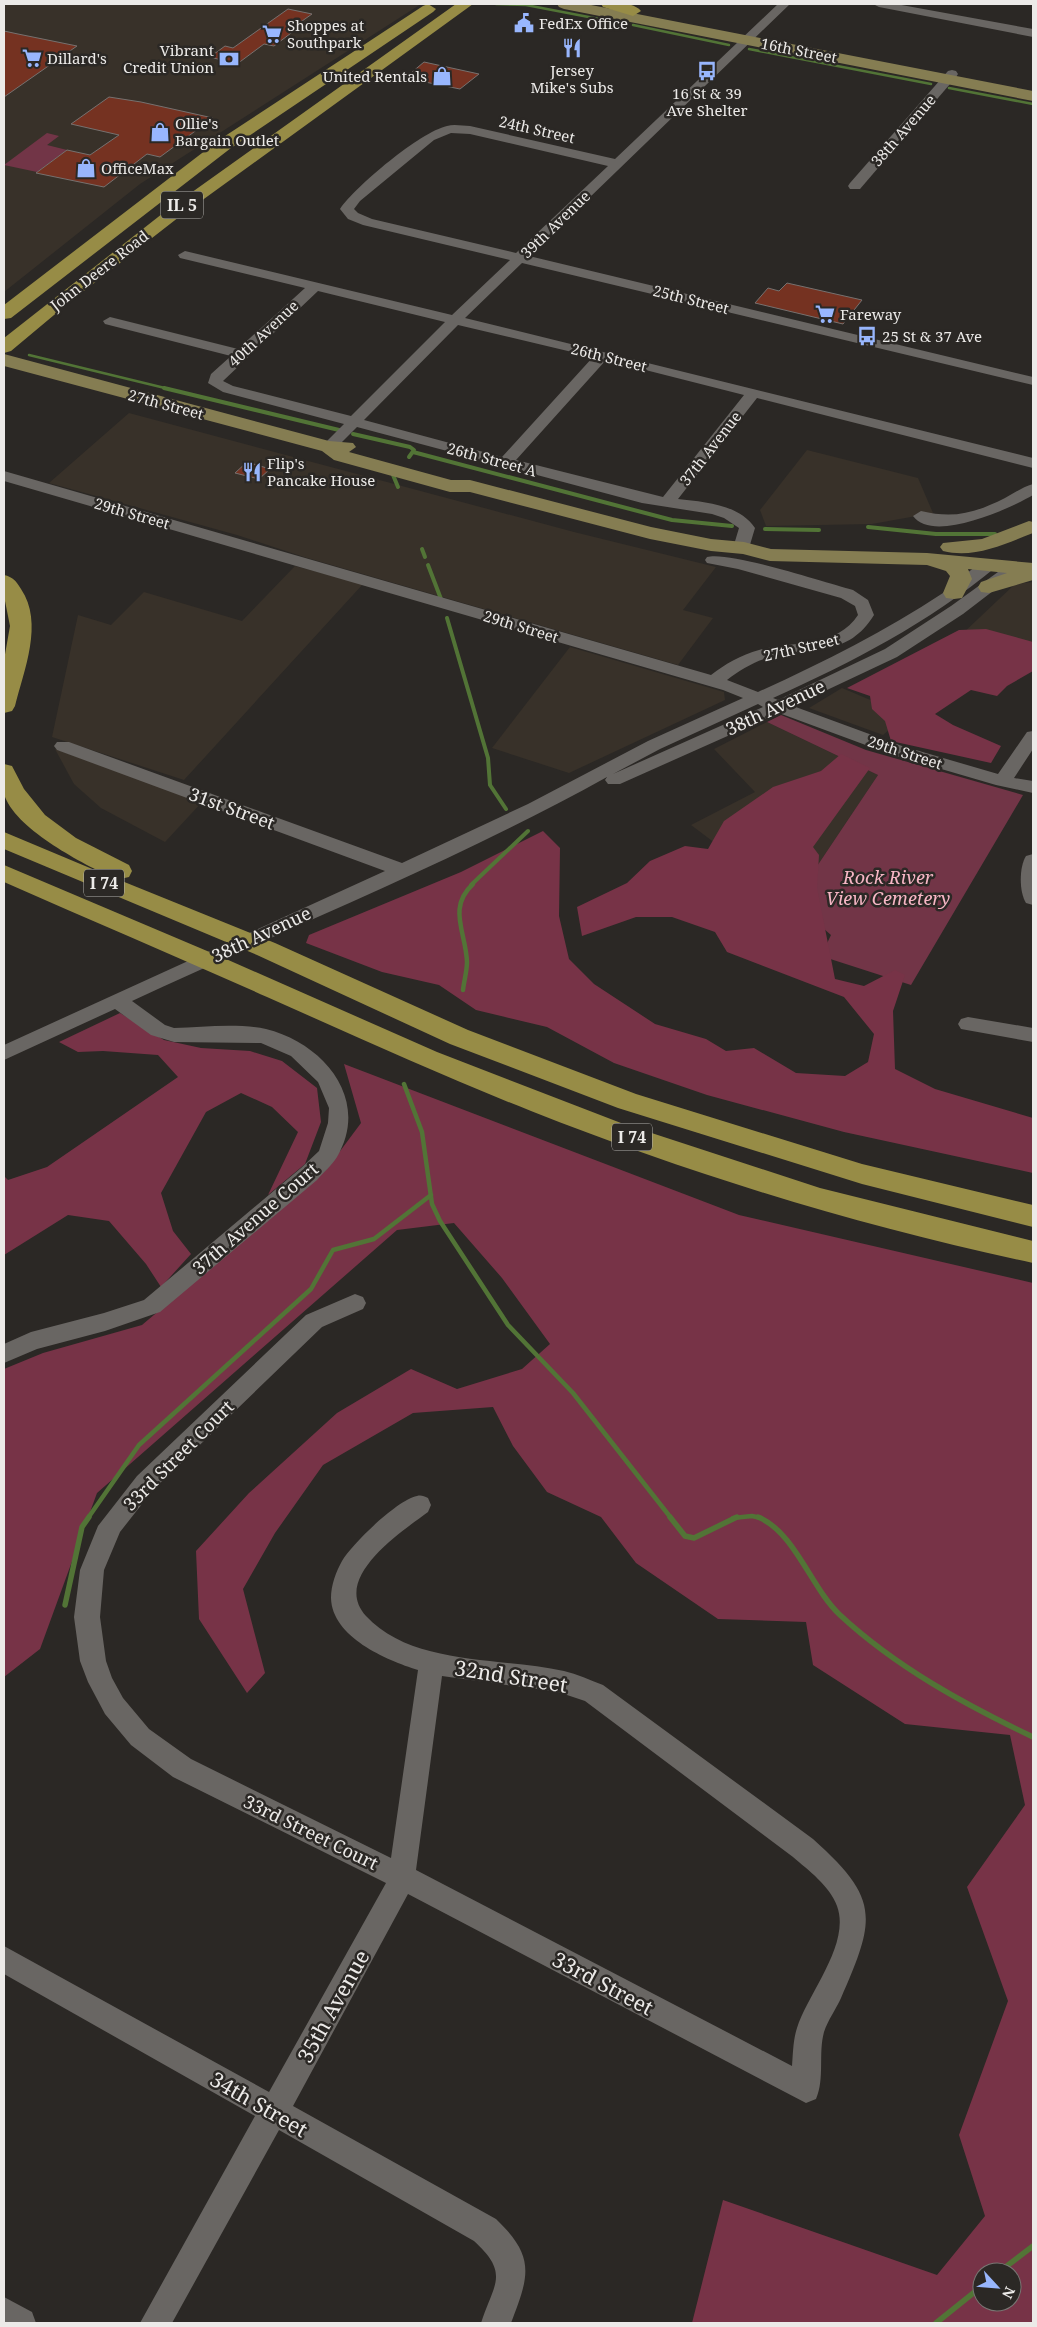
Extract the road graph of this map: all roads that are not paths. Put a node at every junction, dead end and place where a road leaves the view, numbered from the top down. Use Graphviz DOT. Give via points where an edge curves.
graph roads {
  1 [pos="436,4"];
  2 [pos="465,4"];
  3 [pos="477,4"];
  4 [pos="564,4"];
  5 [pos="598,4"];
  6 [pos="608,4"];
  7 [pos="784,4"];
  8 [pos="879,4"];
  9 [pos="634,11"];
  10 [pos="1033,33"];
  11 [pos="750,37"];
  12 [pos="950,77"];
  13 [pos="359,81"];
  14 [pos="1033,91"];
  15 [pos="1033,96"];
  16 [pos="206,158"];
  17 [pos="618,164"];
  18 [pos="855,186"];
  19 [pos="350,214"];
  20 [pos="185,255"];
  21 [pos="520,258"];
  22 [pos="316,285"];
  23 [pos="4,306"];
  24 [pos="4,314"];
  25 [pos="456,319"];
  26 [pos="110,321"];
  27 [pos="8,343"];
  28 [pos="241,354"];
  29 [pos="603,355"];
  30 [pos="4,360"];
  31 [pos="1033,381"];
  32 [pos="215,383"];
  33 [pos="753,393"];
  34 [pos="355,422"];
  35 [pos="329,447"];
  36 [pos="505,463"];
  37 [pos="1033,463"];
  38 [pos="4,476"];
  39 [pos="1033,489"];
  40 [pos="666,503"];
  41 [pos="921,516"];
  42 [pos="1031,525"];
  43 [pos="947,547"];
  44 [pos="743,548"];
  45 [pos="927,559"];
  46 [pos="713,560"];
  47 [pos="1021,560"];
  48 [pos="4,581"];
  49 [pos="989,587"];
  50 [pos="954,593"];
  51 [pos="714,682"];
  52 [pos="758,697"];
  53 [pos="4,706"];
  54 [pos="777,706"];
  55 [pos="1033,736"];
  56 [pos="63,746"];
  57 [pos="4,771"];
  58 [pos="1002,781"];
  59 [pos="1033,787"];
  60 [pos="520,816"];
  61 [pos="4,840"];
  62 [pos="1033,860"];
  63 [pos="402,870"];
  64 [pos="4,873"];
  65 [pos="4,887"];
  66 [pos="1033,899"];
  67 [pos="214,922"];
  68 [pos="166,946"];
  69 [pos="117,1000"];
  70 [pos="968,1024"];
  71 [pos="1033,1035"];
  72 [pos="9,1045"];
  73 [pos="1033,1216"];
  74 [pos="1033,1252"];
  75 [pos="355,1303"];
  76 [pos="4,1354"];
  77 [pos="419,1505"];
  78 [pos="432,1663"];
  79 [pos="401,1878"];
  80 [pos="4,1959"];
  81 [pos="806,2089"];
  82 [pos="273,2112"];
  83 [pos="4,2312"];
  84 [pos="21,2323"];
  85 [pos="155,2323"];
  86 [pos="496,2323"];
  1 -- 16 [label="highway, John Deere Road / IL 5"];
  2 -- 13 [label="highway, John Deere Road / IL 5"];
  3 -- 13 [label="highway"];
  4 -- 11 [label="main road, 16th Street"];
  5 -- 9 [label="main road, 16th Street"];
  6 -- 9 [label="highway"];
  7 -- 11 [label="street, 39th Avenue"];
  8 -- 10 [label="street"];
  9 -- 11 [label="main road, 16th Street"];
  11 -- 12 [label="main road, 16th Street"];
  11 -- 17 [label="street, 39th Avenue"];
  12 -- 14 [label="main road, 16th Street"];
  12 -- 15 [label="main road, 16th Street"];
  12 -- 18 [label="street, 38th Avenue"];
  13 -- 27 [label="highway, John Deere Road / IL 5" via="174,211"];
  16 -- 23 [label="highway" via="123,214"];
  16 -- 24 [label="highway, John Deere Road / IL 5"];
  17 -- 19 [label="street, 24th Street" via="449,128 429,137 355,198 347,209"];
  17 -- 21 [label="street, 39th Avenue"];
  19 -- 21 [label="street, 25th Street" via="368,222"];
  20 -- 22 [label="street, 26th Street"];
  21 -- 25 [label="street, 39th Avenue"];
  21 -- 31 [label="street, 25th Street"];
  22 -- 25 [label="street, 26th Street"];
  22 -- 28 [label="street, 40th Avenue"];
  25 -- 29 [label="street, 26th Street"];
  25 -- 34 [label="street, 39th Avenue"];
  26 -- 28 [label="street"];
  28 -- 32 [label="street, 40th Avenue" via="216,377"];
  29 -- 33 [label="street, 26th Street"];
  29 -- 36 [label="street"];
  30 -- 35 [label="main road, 27th Street"];
  32 -- 34 [label="street, 26th Street A"];
  33 -- 37 [label="street, 26th Street"];
  33 -- 40 [label="street, 37th Avenue"];
  34 -- 35 [label="street, 39th Avenue"];
  34 -- 36 [label="street, 26th Street A"];
  35 -- 44 [label="main road, 27th Street" via="341,456 450,486 470,486 650,533"];
  36 -- 40 [label="street, 26th Street A"];
  38 -- 51 [label="street, 29th Street"];
  39 -- 41 [label="street" via="953,522 936,522"];
  40 -- 44 [label="street, 26th Street A" via="723,512 740,519 748,528"];
  42 -- 43 [label="main road" via="985,545"];
  42 -- 47 [label="main road"];
  43 -- 44 [label="main road, 27th Street" via="770,543"];
  43 -- 47 [label="main road, 27th Street"];
  44 -- 45 [label="main road, 27th Street" via="770,555"];
  45 -- 47 [label="main road, 27th Street"];
  45 -- 50 [label="main road" via="959,570 961,579"];
  46 -- 51 [label="street, 27th Street" via="739,564 847,594 862,604 866,615 859,628 844,637 764,654 741,662"];
  47 -- 49 [label="main road" via="1015,577"];
  47 -- 50 [label="street, 38th Avenue"];
  48 -- 53 [label="highway" via="18,602 22,621"];
  49 -- 54 [label="street, 38th Avenue" via="891,653"];
  50 -- 52 [label="street, 38th Avenue" via="881,638"];
  51 -- 52 [label="street, 29th Street"];
  52 -- 54 [label="street, 29th Street"];
  52 -- 60 [label="street, 38th Avenue" via="648,748"];
  54 -- 58 [label="street, 29th Street" via="896,750"];
  54 -- 60 [label="street, 38th Avenue" via="613,780"];
  55 -- 58 [label="street"];
  56 -- 63 [label="street, 31st Street"];
  57 -- 67 [label="highway" via="20,802 63,842"];
  58 -- 59 [label="street, 29th Street"];
  60 -- 63 [label="street, 38th Avenue"];
  61 -- 67 [label="highway, I 74"];
  62 -- 66 [label="street"];
  63 -- 69 [label="street, 38th Avenue"];
  64 -- 68 [label="highway, I 74"];
  65 -- 68 [label="highway"];
  67 -- 73 [label="highway, I 74" via="293,958 348,988 459,1037 627,1101 862,1174"];
  68 -- 74 [label="highway, I 74" via="469,1076 650,1144 835,1202"];
  69 -- 72 [label="street, 38th Avenue"];
  69 -- 76 [label="street, 37th Avenue Court" via="158,1030 174,1035 256,1035 298,1051 331,1085 339,1108 338,1124 328,1154 309,1174 152,1306 31,1341"];
  70 -- 71 [label="street"];
  75 -- 79 [label="street, 33rd Street Court" via="314,1321 129,1501 110,1526 92,1570 88,1632 93,1661 114,1706 140,1737 158,1752 182,1768"];
  77 -- 78 [label="street, 32nd Street" via="391,1526 352,1566 342,1596 344,1608 365,1635"];
  78 -- 79 [label="street, 35th Avenue"];
  78 -- 81 [label="street, 32nd Street" via="557,1680 594,1692 803,1848 841,1883 854,1910 853,1930 848,1948 810,2029"];
  79 -- 81 [label="street, 33rd Street"];
  79 -- 82 [label="street, 35th Avenue" via="389,1906"];
  80 -- 82 [label="street, 34th Street"];
  82 -- 85 [label="street, 35th Avenue"];
  82 -- 86 [label="street, 34th Street" via="485,2230 509,2254 512,2270"];
  83 -- 84 [label="street"];
}
